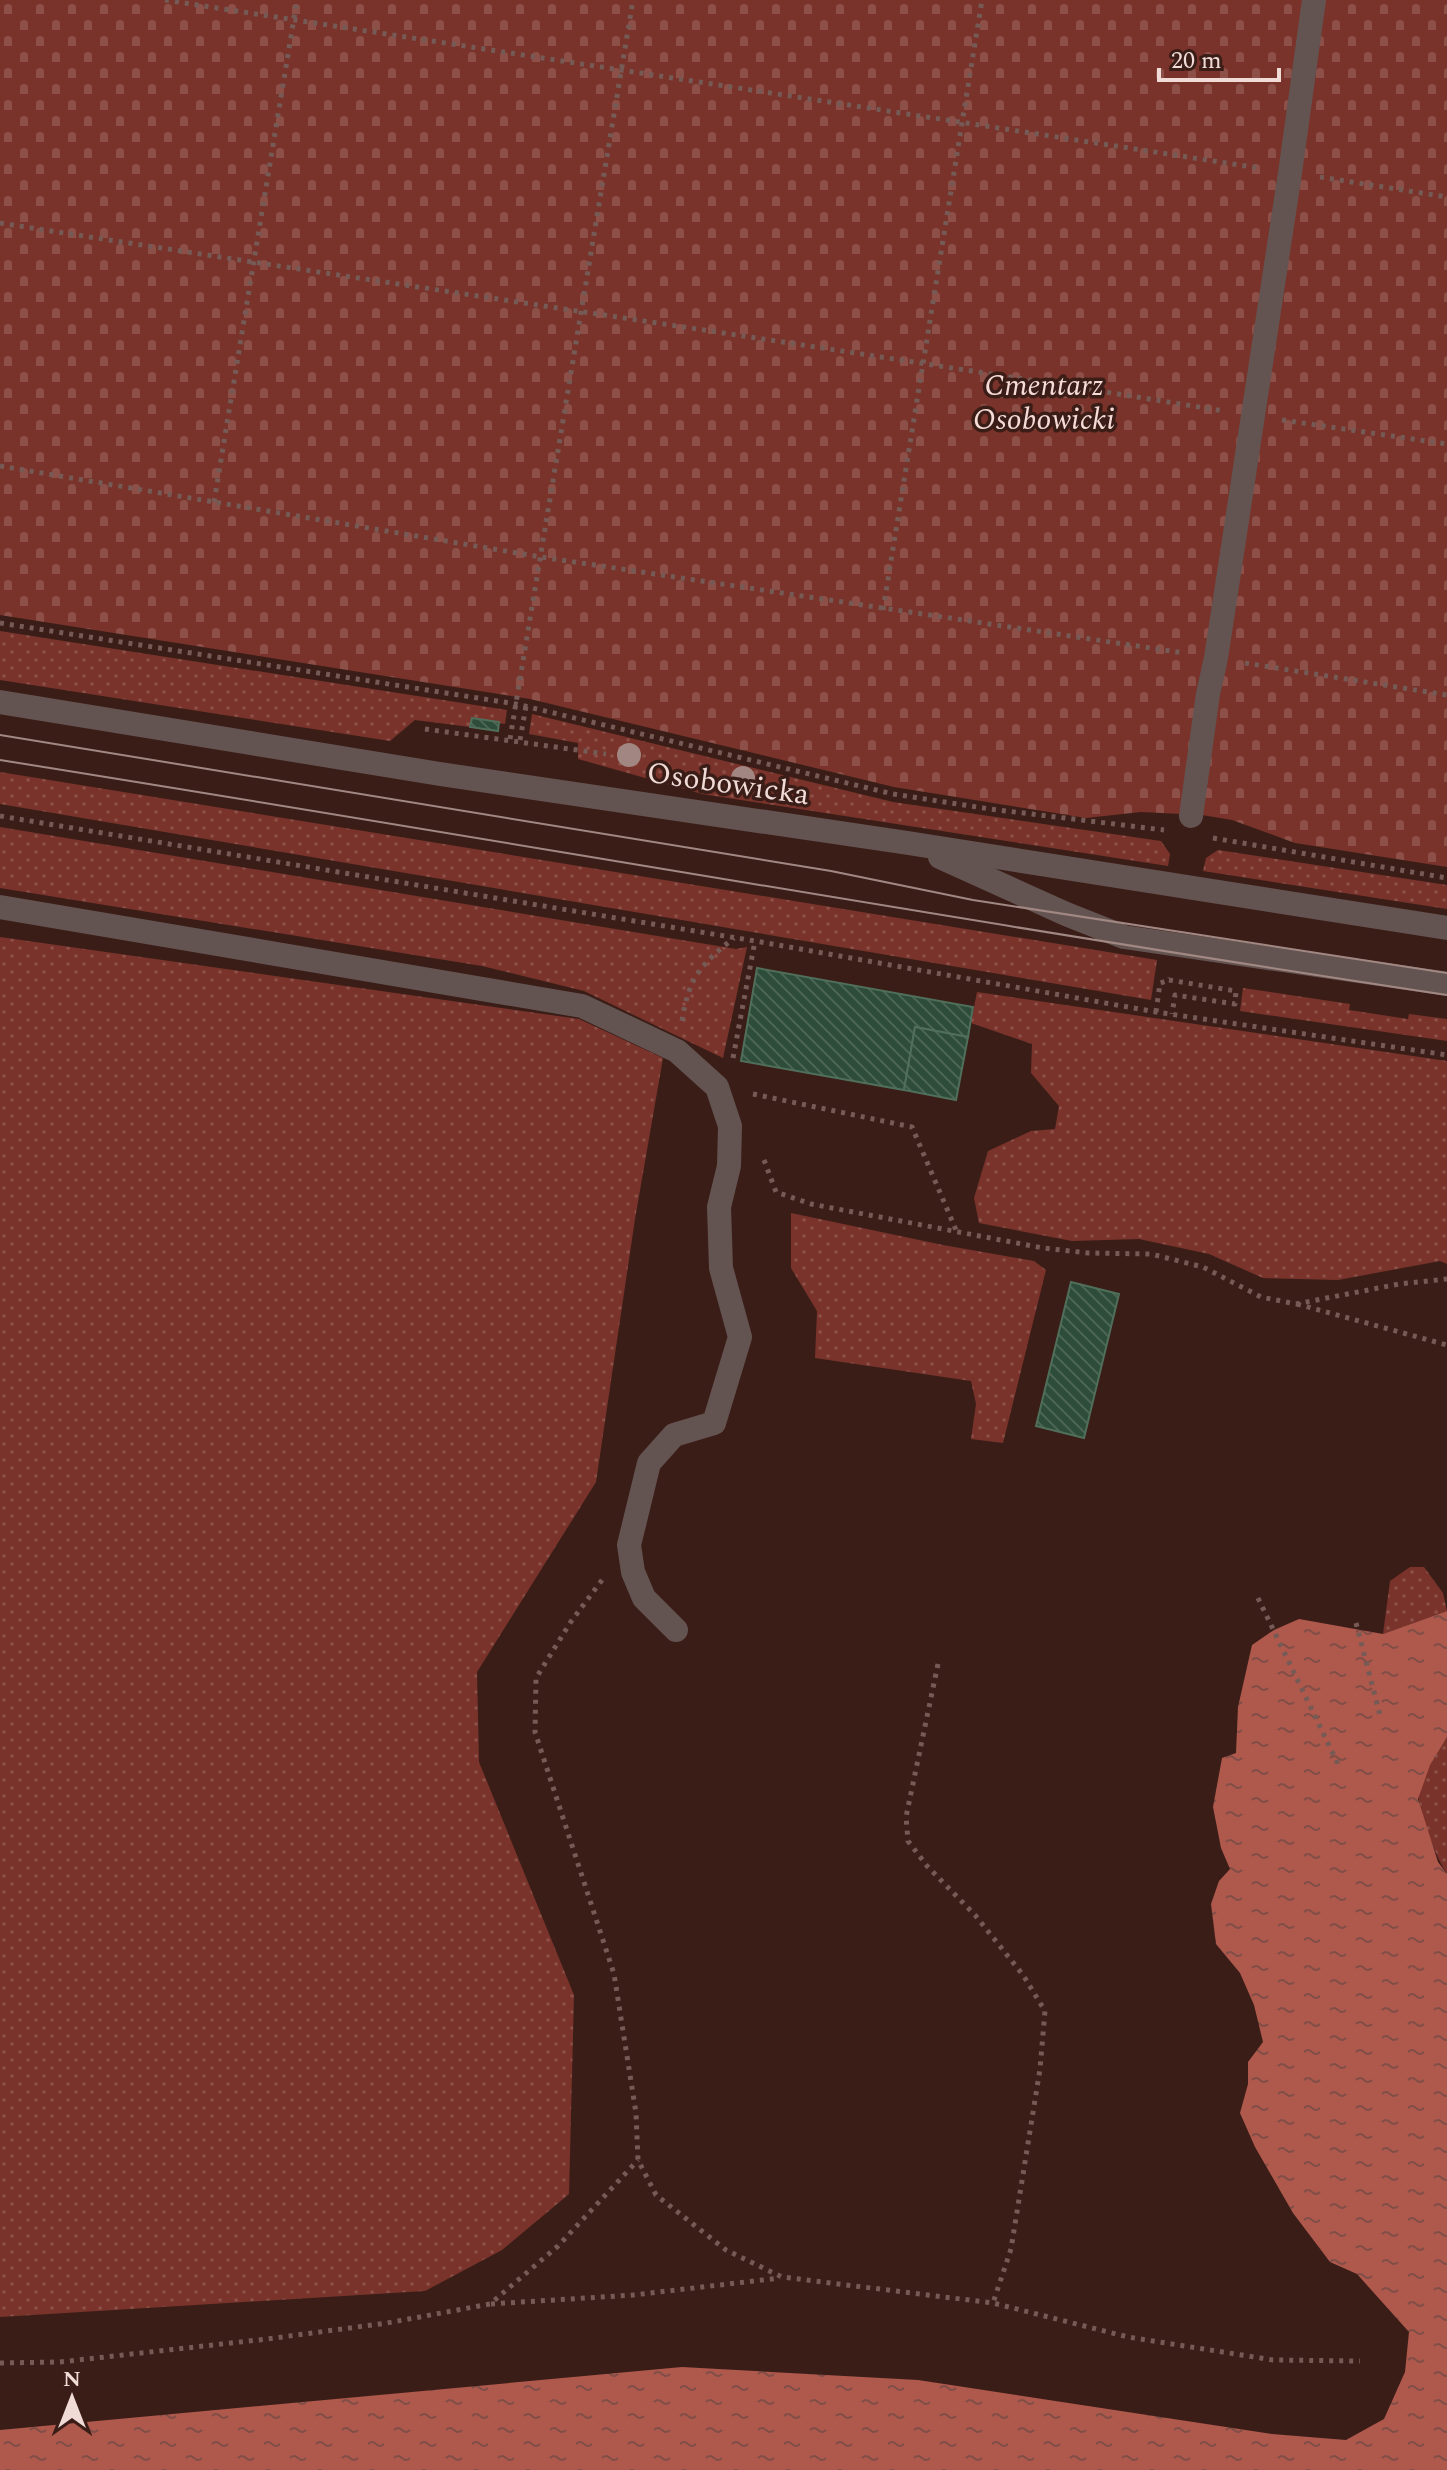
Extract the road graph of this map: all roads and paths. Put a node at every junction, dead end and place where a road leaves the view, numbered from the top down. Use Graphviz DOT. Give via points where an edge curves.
graph roads {
  1 [pos="165,0"];
  2 [pos="297,0"];
  3 [pos="633,0"];
  4 [pos="982,0"];
  5 [pos="1314,0"];
  6 [pos="294,20"];
  7 [pos="622,71"];
  8 [pos="963,124"];
  9 [pos="1290,173"];
  10 [pos="1447,197"];
  11 [pos="0,223"];
  12 [pos="252,263"];
  13 [pos="580,312"];
  14 [pos="925,363"];
  15 [pos="1251,416"];
  16 [pos="1447,444"];
  17 [pos="0,466"];
  18 [pos="214,502"];
  19 [pos="541,557"];
  20 [pos="883,610"];
  21 [pos="0,623"];
  22 [pos="1216,658"];
  23 [pos="1447,695"];
  24 [pos="0,702"];
  25 [pos="516,704"];
  26 [pos="526,706"];
  27 [pos="425,729"];
  28 [pos="510,739"];
  29 [pos="520,740"];
  30 [pos="606,754"];
  31 [pos="0,816"];
  32 [pos="1189,828"];
  33 [pos="908,843"];
  34 [pos="1447,878"];
  35 [pos="0,907"];
  36 [pos="1447,928"];
  37 [pos="735,937"];
  38 [pos="755,941"];
  39 [pos="1169,980"];
  40 [pos="1160,983"];
  41 [pos="1447,984"];
  42 [pos="1156,1012"];
  43 [pos="1172,1014"];
  44 [pos="677,1051"];
  45 [pos="1447,1055"];
  46 [pos="717,1087"];
  47 [pos="730,1126"];
  48 [pos="956,1231"];
  49 [pos="1447,1279"];
  50 [pos="1296,1304"];
  51 [pos="1447,1345"];
  52 [pos="629,1545"];
  53 [pos="1258,1598"];
  54 [pos="1356,1623"];
  55 [pos="676,1630"];
  56 [pos="938,1664"];
  57 [pos="1381,1719"];
  58 [pos="1338,1764"];
  59 [pos="638,2160"];
  60 [pos="782,2277"];
  61 [pos="993,2303"];
  62 [pos="490,2304"];
  63 [pos="1360,2361"];
  64 [pos="0,2363"];
  1 -- 6 [label="path"];
  2 -- 6 [label="path"];
  3 -- 7 [label="path"];
  4 -- 8 [label="path"];
  5 -- 9 [label="street"];
  6 -- 7 [label="path"];
  6 -- 12 [label="path"];
  7 -- 8 [label="path"];
  7 -- 13 [label="path"];
  8 -- 9 [label="path"];
  8 -- 14 [label="path"];
  9 -- 10 [label="path"];
  9 -- 15 [label="street"];
  11 -- 12 [label="path"];
  12 -- 13 [label="path"];
  12 -- 18 [label="path"];
  13 -- 14 [label="path"];
  13 -- 19 [label="path"];
  14 -- 15 [label="path"];
  14 -- 20 [label="path"];
  15 -- 16 [label="path"];
  15 -- 22 [label="street"];
  17 -- 18 [label="path"];
  18 -- 19 [label="path"];
  19 -- 20 [label="path"];
  19 -- 25 [label="path"];
  20 -- 22 [label="path"];
  21 -- 25 [label="path"];
  22 -- 23 [label="path"];
  22 -- 32 [label="street"];
  24 -- 33 [label="street, Osobowicka"];
  25 -- 26 [label="path"];
  25 -- 28 [label="path"];
  26 -- 29 [label="path"];
  26 -- 32 [label="path" via="893,794"];
  27 -- 28 [label="path"];
  28 -- 29 [label="path"];
  29 -- 30 [label="path"];
  31 -- 37 [label="path"];
  32 -- 34 [label="path" via="1280,851"];
  33 -- 36 [label="street, Osobowicka"];
  33 -- 41 [label="street" via="1124,937"];
  35 -- 44 [label="street" via="582,1006"];
  37 -- 38 [label="path"];
  37 -- 44 [label="path" via="695,974"];
  38 -- 42 [label="path"];
  38 -- 46 [label="path" via="732,1062"];
  39 -- 43 [label="path" via="1236,991 1235,1004 1175,995"];
  40 -- 42 [label="path"];
  42 -- 43 [label="path"];
  43 -- 45 [label="path"];
  44 -- 46 [label="street"];
  46 -- 47 [label="street"];
  46 -- 48 [label="path" via="912,1127"];
  47 -- 48 [label="path" via="759,1148 776,1192 811,1204"];
  47 -- 52 [label="street" via="729,1166 719,1207 721,1268 740,1337 714,1423 674,1435 649,1463"];
  48 -- 50 [label="path" via="1043,1248 1151,1254 1203,1267 1261,1297"];
  49 -- 50 [label="path"];
  50 -- 51 [label="path"];
  52 -- 55 [label="street" via="644,1598"];
  52 -- 59 [label="path" via="536,1678 535,1732 614,1974 636,2113"];
  53 -- 58 [label="path"];
  54 -- 57 [label="path"];
  56 -- 61 [label="path" via="906,1817 908,1841 1014,1963 1045,2011 1011,2249"];
  59 -- 60 [label="path" via="656,2195 726,2250"];
  59 -- 62 [label="path" via="558,2246"];
  60 -- 61 [label="path"];
  60 -- 62 [label="path" via="633,2295"];
  61 -- 63 [label="path" via="1128,2337 1273,2360"];
  62 -- 64 [label="path" via="267,2339 60,2362"];
}
